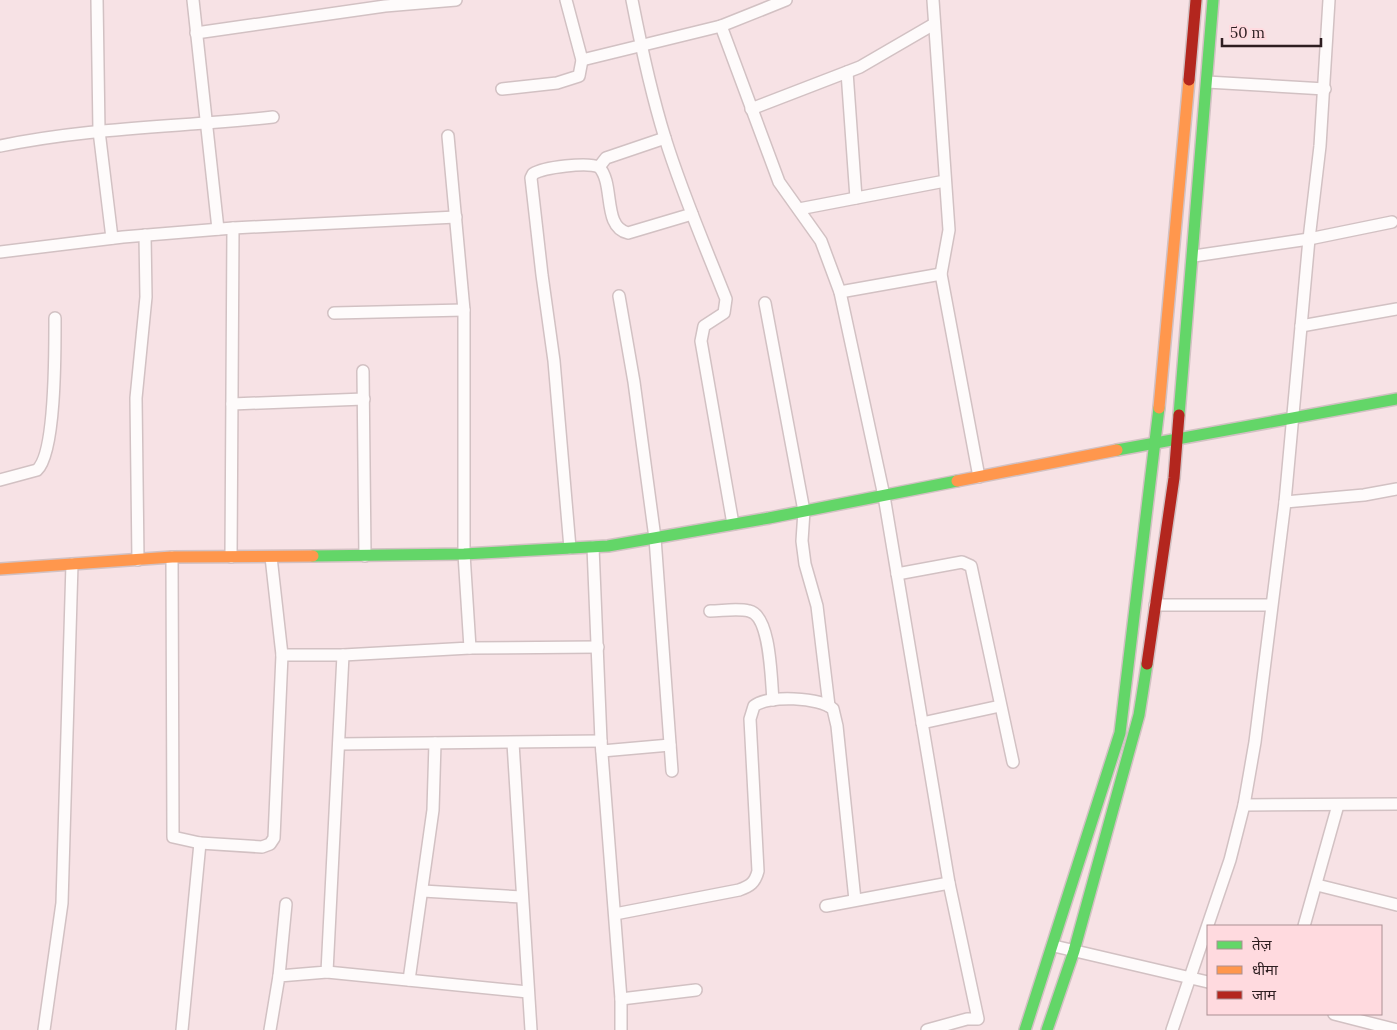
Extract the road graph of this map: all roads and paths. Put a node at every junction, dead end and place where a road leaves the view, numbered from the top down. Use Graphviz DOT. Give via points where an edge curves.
graph roads {
  1 [pos="97,0"];
  2 [pos="193,0"];
  3 [pos="456,0"];
  4 [pos="566,0"];
  5 [pos="632,0"];
  6 [pos="786,0"];
  7 [pos="933,0"];
  8 [pos="1196,0"];
  9 [pos="1213,0"];
  10 [pos="1329,0"];
  11 [pos="385,3"];
  12 [pos="934,24"];
  13 [pos="721,26"];
  14 [pos="196,34"];
  15 [pos="641,47"];
  16 [pos="582,60"];
  17 [pos="847,72"];
  18 [pos="1207,82"];
  19 [pos="502,89"];
  20 [pos="1325,89"];
  21 [pos="751,109"];
  22 [pos="273,117"];
  23 [pos="207,124"];
  24 [pos="99,131"];
  25 [pos="448,136"];
  26 [pos="665,138"];
  27 [pos="0,146"];
  28 [pos="599,167"];
  29 [pos="945,181"];
  30 [pos="856,198"];
  31 [pos="799,209"];
  32 [pos="692,214"];
  33 [pos="456,217"];
  34 [pos="1392,222"];
  35 [pos="233,228"];
  36 [pos="218,229"];
  37 [pos="146,235"];
  38 [pos="112,238"];
  39 [pos="1309,240"];
  40 [pos="0,252"];
  41 [pos="1194,256"];
  42 [pos="940,274"];
  43 [pos="840,292"];
  44 [pos="619,296"];
  45 [pos="765,303"];
  46 [pos="1397,309"];
  47 [pos="464,310"];
  48 [pos="334,313"];
  49 [pos="55,318"];
  50 [pos="1302,326"];
  51 [pos="363,371"];
  52 [pos="364,399"];
  53 [pos="1397,399"];
  54 [pos="232,404"];
  55 [pos="1292,418"];
  56 [pos="1178,438"];
  57 [pos="1156,442"];
  58 [pos="979,477"];
  59 [pos="0,480"];
  60 [pos="1397,489"];
  61 [pos="884,496"];
  62 [pos="1285,502"];
  63 [pos="804,511"];
  64 [pos="733,524"];
  65 [pos="655,538"];
  66 [pos="593,547"];
  67 [pos="570,548"];
  68 [pos="464,554"];
  69 [pos="365,556"];
  70 [pos="172,557"];
  71 [pos="232,557"];
  72 [pos="271,557"];
  73 [pos="138,560"];
  74 [pos="72,564"];
  75 [pos="0,569"];
  76 [pos="897,574"];
  77 [pos="1155,605"];
  78 [pos="1271,605"];
  79 [pos="710,612"];
  80 [pos="598,647"];
  81 [pos="470,648"];
  82 [pos="282,654"];
  83 [pos="343,655"];
  84 [pos="773,700"];
  85 [pos="830,706"];
  86 [pos="1000,706"];
  87 [pos="922,723"];
  88 [pos="435,743"];
  89 [pos="513,743"];
  90 [pos="339,744"];
  91 [pos="670,745"];
  92 [pos="602,746"];
  93 [pos="1012,762"];
  94 [pos="672,771"];
  95 [pos="1397,804"];
  96 [pos="1244,805"];
  97 [pos="1338,805"];
  98 [pos="200,843"];
  99 [pos="950,883"];
  100 [pos="1317,885"];
  101 [pos="422,891"];
  102 [pos="522,897"];
  103 [pos="855,900"];
  104 [pos="286,904"];
  105 [pos="1397,905"];
  106 [pos="826,906"];
  107 [pos="615,914"];
  108 [pos="1207,925"];
  109 [pos="1304,925"];
  110 [pos="1207,926"];
  111 [pos="1054,946"];
  112 [pos="1074,952"];
  113 [pos="328,972"];
  114 [pos="279,976"];
  115 [pos="1189,977"];
  116 [pos="409,980"];
  117 [pos="1207,982"];
  118 [pos="696,990"];
  119 [pos="528,992"];
  120 [pos="622,999"];
  121 [pos="1338,1015"];
  122 [pos="44,1030"];
  123 [pos="182,1030"];
  124 [pos="270,1030"];
  125 [pos="530,1030"];
  126 [pos="621,1030"];
  127 [pos="928,1030"];
  128 [pos="1025,1030"];
  129 [pos="1046,1030"];
  130 [pos="1172,1030"];
  131 [pos="1397,1030"];
  1 -- 24 [label="street"];
  2 -- 14 [label="street"];
  3 -- 11 [label="street"];
  4 -- 16 [label="street"];
  5 -- 15 [label="street"];
  6 -- 13 [label="street"];
  7 -- 12 [label="street"];
  8 -- 57 [label="main road"];
  9 -- 18 [label="main road"];
  10 -- 20 [label="street"];
  11 -- 14 [label="street"];
  12 -- 17 [label="street"];
  12 -- 29 [label="street"];
  13 -- 15 [label="street"];
  13 -- 21 [label="street"];
  14 -- 23 [label="street"];
  15 -- 16 [label="street"];
  15 -- 26 [label="street"];
  16 -- 19 [label="street" via="582,71 574,80"];
  17 -- 21 [label="street"];
  17 -- 30 [label="street"];
  18 -- 20 [label="street"];
  18 -- 41 [label="main road"];
  20 -- 39 [label="street"];
  21 -- 31 [label="street" via="779,182"];
  22 -- 23 [label="street"];
  23 -- 24 [label="street"];
  23 -- 36 [label="street"];
  24 -- 27 [label="street"];
  24 -- 38 [label="street"];
  25 -- 33 [label="street"];
  26 -- 28 [label="street" via="606,158"];
  26 -- 32 [label="street"];
  28 -- 32 [label="street" via="606,179 614,223 622,232 638,232"];
  28 -- 67 [label="street" via="588,165 543,170 533,174 531,183 554,361"];
  29 -- 30 [label="street"];
  29 -- 42 [label="street" via="949,230"];
  30 -- 31 [label="street"];
  31 -- 43 [label="street" via="821,241"];
  32 -- 64 [label="street" via="726,299 724,313 704,326 701,341"];
  33 -- 35 [label="street"];
  33 -- 47 [label="street"];
  34 -- 39 [label="street"];
  35 -- 36 [label="street"];
  35 -- 54 [label="street"];
  36 -- 37 [label="street"];
  37 -- 38 [label="street"];
  37 -- 73 [label="street" via="146,297 136,398"];
  38 -- 40 [label="street"];
  39 -- 41 [label="street"];
  39 -- 50 [label="street"];
  41 -- 56 [label="main road"];
  42 -- 43 [label="street"];
  42 -- 58 [label="street"];
  43 -- 61 [label="street"];
  44 -- 65 [label="street"];
  45 -- 63 [label="street"];
  46 -- 50 [label="street"];
  47 -- 48 [label="street"];
  47 -- 68 [label="street"];
  49 -- 59 [label="street" via="54,398 45,457 37,470"];
  50 -- 55 [label="street"];
  51 -- 52 [label="street"];
  52 -- 54 [label="street"];
  52 -- 69 [label="street"];
  53 -- 55 [label="main road"];
  54 -- 71 [label="street"];
  55 -- 56 [label="main road"];
  55 -- 62 [label="street"];
  56 -- 57 [label="main road"];
  56 -- 77 [label="main road"];
  57 -- 58 [label="main road"];
  57 -- 111 [label="main road" via="1120,733"];
  58 -- 61 [label="main road"];
  60 -- 62 [label="street"];
  61 -- 63 [label="main road"];
  61 -- 76 [label="street"];
  62 -- 78 [label="street"];
  63 -- 64 [label="main road"];
  63 -- 85 [label="street" via="804,564 817,606"];
  64 -- 65 [label="main road"];
  65 -- 66 [label="main road"];
  65 -- 91 [label="street"];
  66 -- 67 [label="main road"];
  66 -- 80 [label="street"];
  67 -- 68 [label="main road"];
  68 -- 69 [label="main road"];
  68 -- 81 [label="street"];
  69 -- 72 [label="main road"];
  70 -- 71 [label="main road"];
  70 -- 73 [label="main road"];
  70 -- 98 [label="street" via="173,837"];
  71 -- 72 [label="main road"];
  72 -- 82 [label="street"];
  73 -- 74 [label="main road"];
  74 -- 75 [label="main road"];
  74 -- 122 [label="street" via="62,903"];
  76 -- 86 [label="street" via="962,562 971,566"];
  76 -- 87 [label="street"];
  77 -- 78 [label="street"];
  77 -- 112 [label="main road" via="1139,715"];
  78 -- 96 [label="street"];
  79 -- 84 [label="street" via="748,610 760,618 766,634"];
  80 -- 81 [label="street"];
  80 -- 92 [label="street"];
  81 -- 83 [label="street"];
  82 -- 83 [label="street"];
  82 -- 98 [label="street" via="274,838 262,847"];
  83 -- 90 [label="street"];
  84 -- 85 [label="street" via="811,700"];
  84 -- 107 [label="street" via="754,706 750,719 756,880 739,890"];
  85 -- 103 [label="street" via="837,726"];
  86 -- 87 [label="street"];
  86 -- 93 [label="street"];
  87 -- 99 [label="street"];
  88 -- 89 [label="street"];
  88 -- 90 [label="street"];
  88 -- 101 [label="street" via="433,810"];
  89 -- 92 [label="street"];
  89 -- 102 [label="street"];
  90 -- 113 [label="street"];
  91 -- 92 [label="street"];
  91 -- 94 [label="street"];
  92 -- 107 [label="street"];
  95 -- 97 [label="street"];
  96 -- 97 [label="street"];
  96 -- 108 [label="street" via="1230,860"];
  97 -- 100 [label="street"];
  98 -- 123 [label="street"];
  99 -- 103 [label="street"];
  99 -- 127 [label="street" via="978,1019"];
  100 -- 105 [label="street"];
  100 -- 109 [label="street"];
  101 -- 102 [label="street"];
  101 -- 116 [label="street"];
  102 -- 119 [label="street"];
  103 -- 106 [label="street"];
  104 -- 114 [label="street"];
  107 -- 120 [label="street"];
  110 -- 115 [label="street"];
  111 -- 112 [label="street"];
  111 -- 128 [label="main road"];
  112 -- 115 [label="street"];
  112 -- 129 [label="main road"];
  113 -- 114 [label="street"];
  113 -- 116 [label="street"];
  114 -- 124 [label="street"];
  115 -- 117 [label="street"];
  115 -- 130 [label="street"];
  116 -- 119 [label="street"];
  118 -- 120 [label="street"];
  119 -- 125 [label="street"];
  120 -- 126 [label="street"];
  121 -- 131 [label="street"];
}
